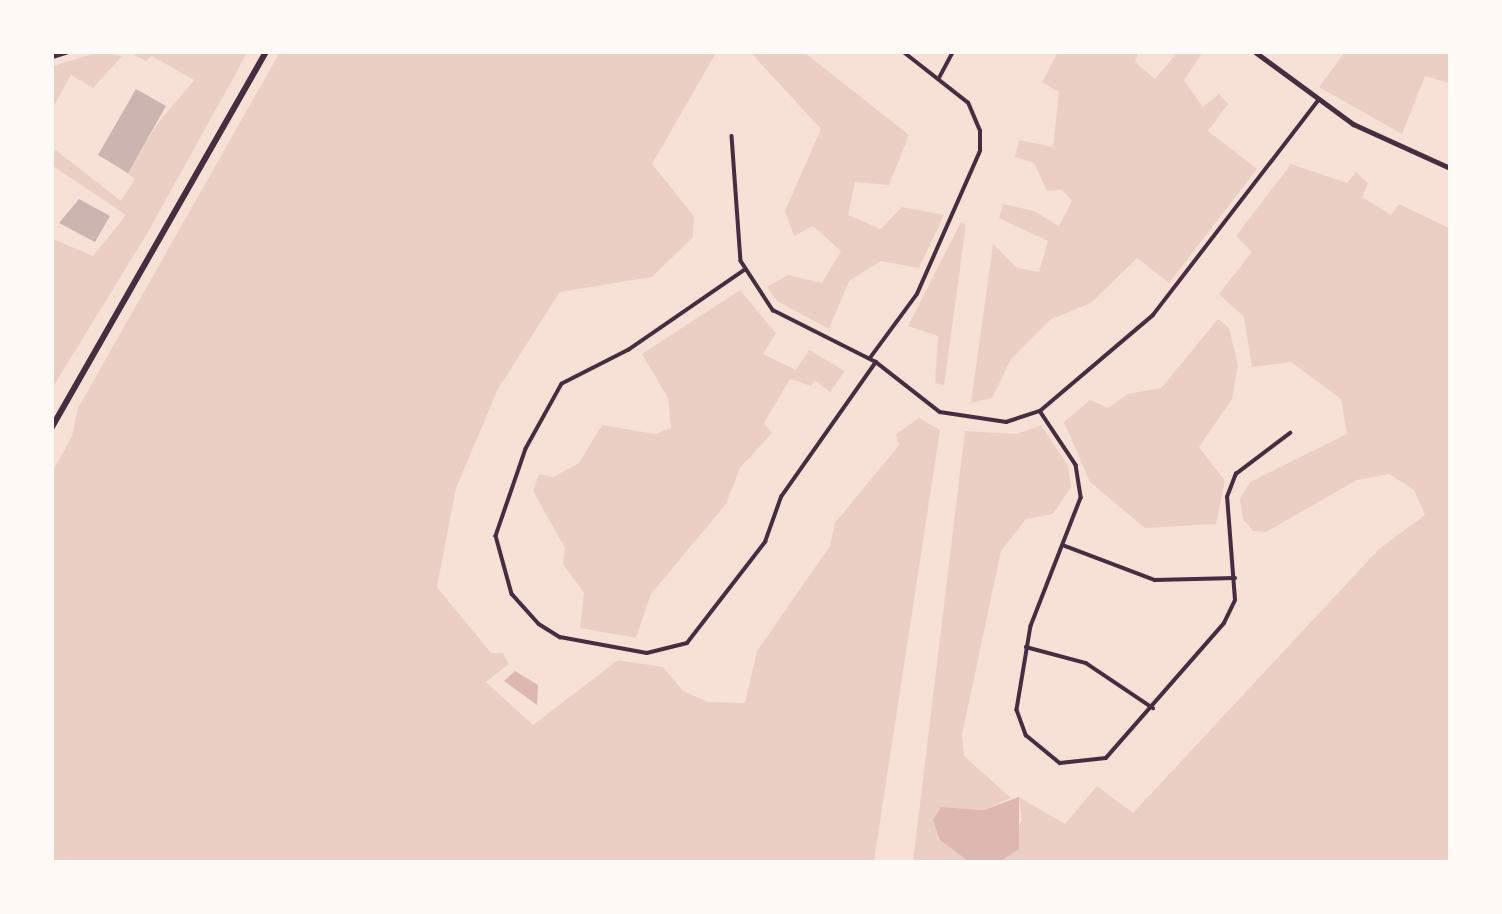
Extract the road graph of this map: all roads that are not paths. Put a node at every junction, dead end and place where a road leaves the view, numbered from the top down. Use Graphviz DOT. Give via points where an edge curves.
graph roads {
  1 [pos="65,52"];
  2 [pos="267,52"];
  3 [pos="903,52"];
  4 [pos="953,52"];
  5 [pos="1255,52"];
  6 [pos="52,56"];
  7 [pos="939,78"];
  8 [pos="1318,101"];
  9 [pos="732,136"];
  10 [pos="1450,168"];
  11 [pos="746,270"];
  12 [pos="870,358"];
  13 [pos="876,362"];
  14 [pos="1040,411"];
  15 [pos="52,427"];
  16 [pos="1290,433"];
  17 [pos="1065,546"];
  18 [pos="1235,578"];
  19 [pos="1026,647"];
  20 [pos="1153,708"];
  1 -- 6 [label="main road"];
  2 -- 15 [label="highway"];
  3 -- 7 [label="street"];
  4 -- 7 [label="street"];
  5 -- 8 [label="main road"];
  7 -- 12 [label="street" via="974,111 980,151 911,306"];
  8 -- 10 [label="main road" via="1377,137"];
  8 -- 14 [label="street" via="1159,308"];
  9 -- 11 [label="street"];
  11 -- 12 [label="street" via="773,310"];
  11 -- 13 [label="street" via="629,350 562,384 526,449 496,536 512,594 538,624 560,637 654,653 694,638 765,541 781,497"];
  12 -- 13 [label="street"];
  13 -- 14 [label="street" via="947,415 999,422"];
  14 -- 17 [label="street" via="1079,475 1081,498"];
  16 -- 18 [label="street" via="1236,474 1227,498"];
  17 -- 18 [label="street" via="1155,580"];
  17 -- 19 [label="street"];
  18 -- 20 [label="street" via="1235,600 1224,623"];
  19 -- 20 [label="street" via="1086,663"];
  19 -- 20 [label="street" via="1017,710 1026,735 1060,763 1106,758"];
}
